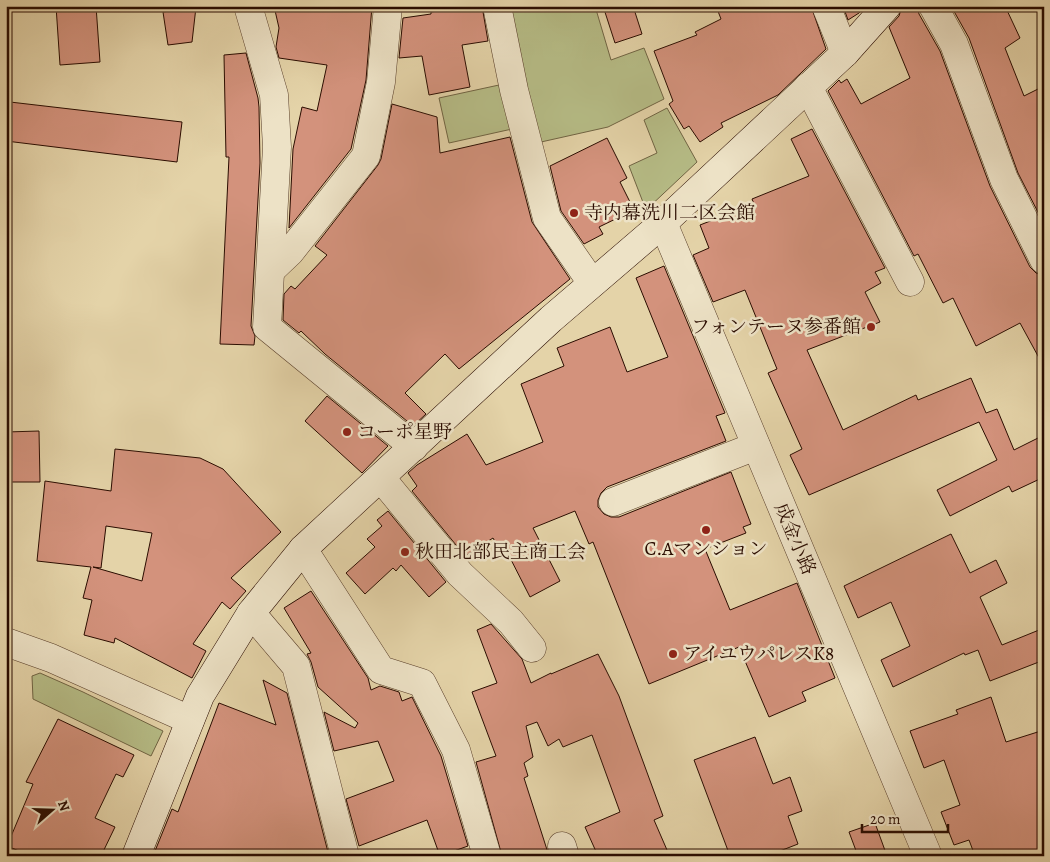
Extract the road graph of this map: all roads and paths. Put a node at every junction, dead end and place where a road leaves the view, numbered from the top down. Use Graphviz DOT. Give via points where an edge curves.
graph roads {
  1 [pos="248,6"];
  2 [pos="388,6"];
  3 [pos="497,6"];
  4 [pos="826,6"];
  5 [pos="887,6"];
  6 [pos="933,6"];
  7 [pos="845,53"];
  8 [pos="808,87"];
  9 [pos="663,223"];
  10 [pos="1044,260"];
  11 [pos="271,270"];
  12 [pos="910,282"];
  13 [pos="592,283"];
  14 [pos="756,446"];
  15 [pos="414,447"];
  16 [pos="381,478"];
  17 [pos="613,502"];
  18 [pos="303,549"];
  19 [pos="251,613"];
  20 [pos="6,642"];
  21 [pos="532,648"];
  22 [pos="190,720"];
  23 [pos="136,856"];
  24 [pos="345,856"];
  25 [pos="487,856"];
  26 [pos="928,856"];
  1 -- 11 [label="street" via="274,95 277,147"];
  2 -- 11 [label="street" via="381,82 366,156 290,252"];
  3 -- 13 [label="street" via="546,218"];
  4 -- 7 [label="street"];
  5 -- 7 [label="street"];
  6 -- 10 [label="street" via="954,44 1004,179"];
  7 -- 8 [label="street"];
  8 -- 9 [label="street"];
  8 -- 12 [label="street"];
  9 -- 13 [label="street"];
  9 -- 14 [label="street, 成金小路"];
  11 -- 15 [label="street" via="267,327"];
  13 -- 15 [label="street"];
  14 -- 17 [label="street"];
  14 -- 26 [label="street, 成金小路"];
  15 -- 16 [label="street"];
  16 -- 18 [label="street"];
  16 -- 21 [label="street" via="460,574 511,622"];
  18 -- 19 [label="street"];
  18 -- 25 [label="street" via="381,670 422,682 456,750"];
  19 -- 22 [label="street" via="200,696"];
  19 -- 24 [label="street" via="296,666"];
  20 -- 22 [label="street" via="51,658"];
  22 -- 23 [label="street"];
}
